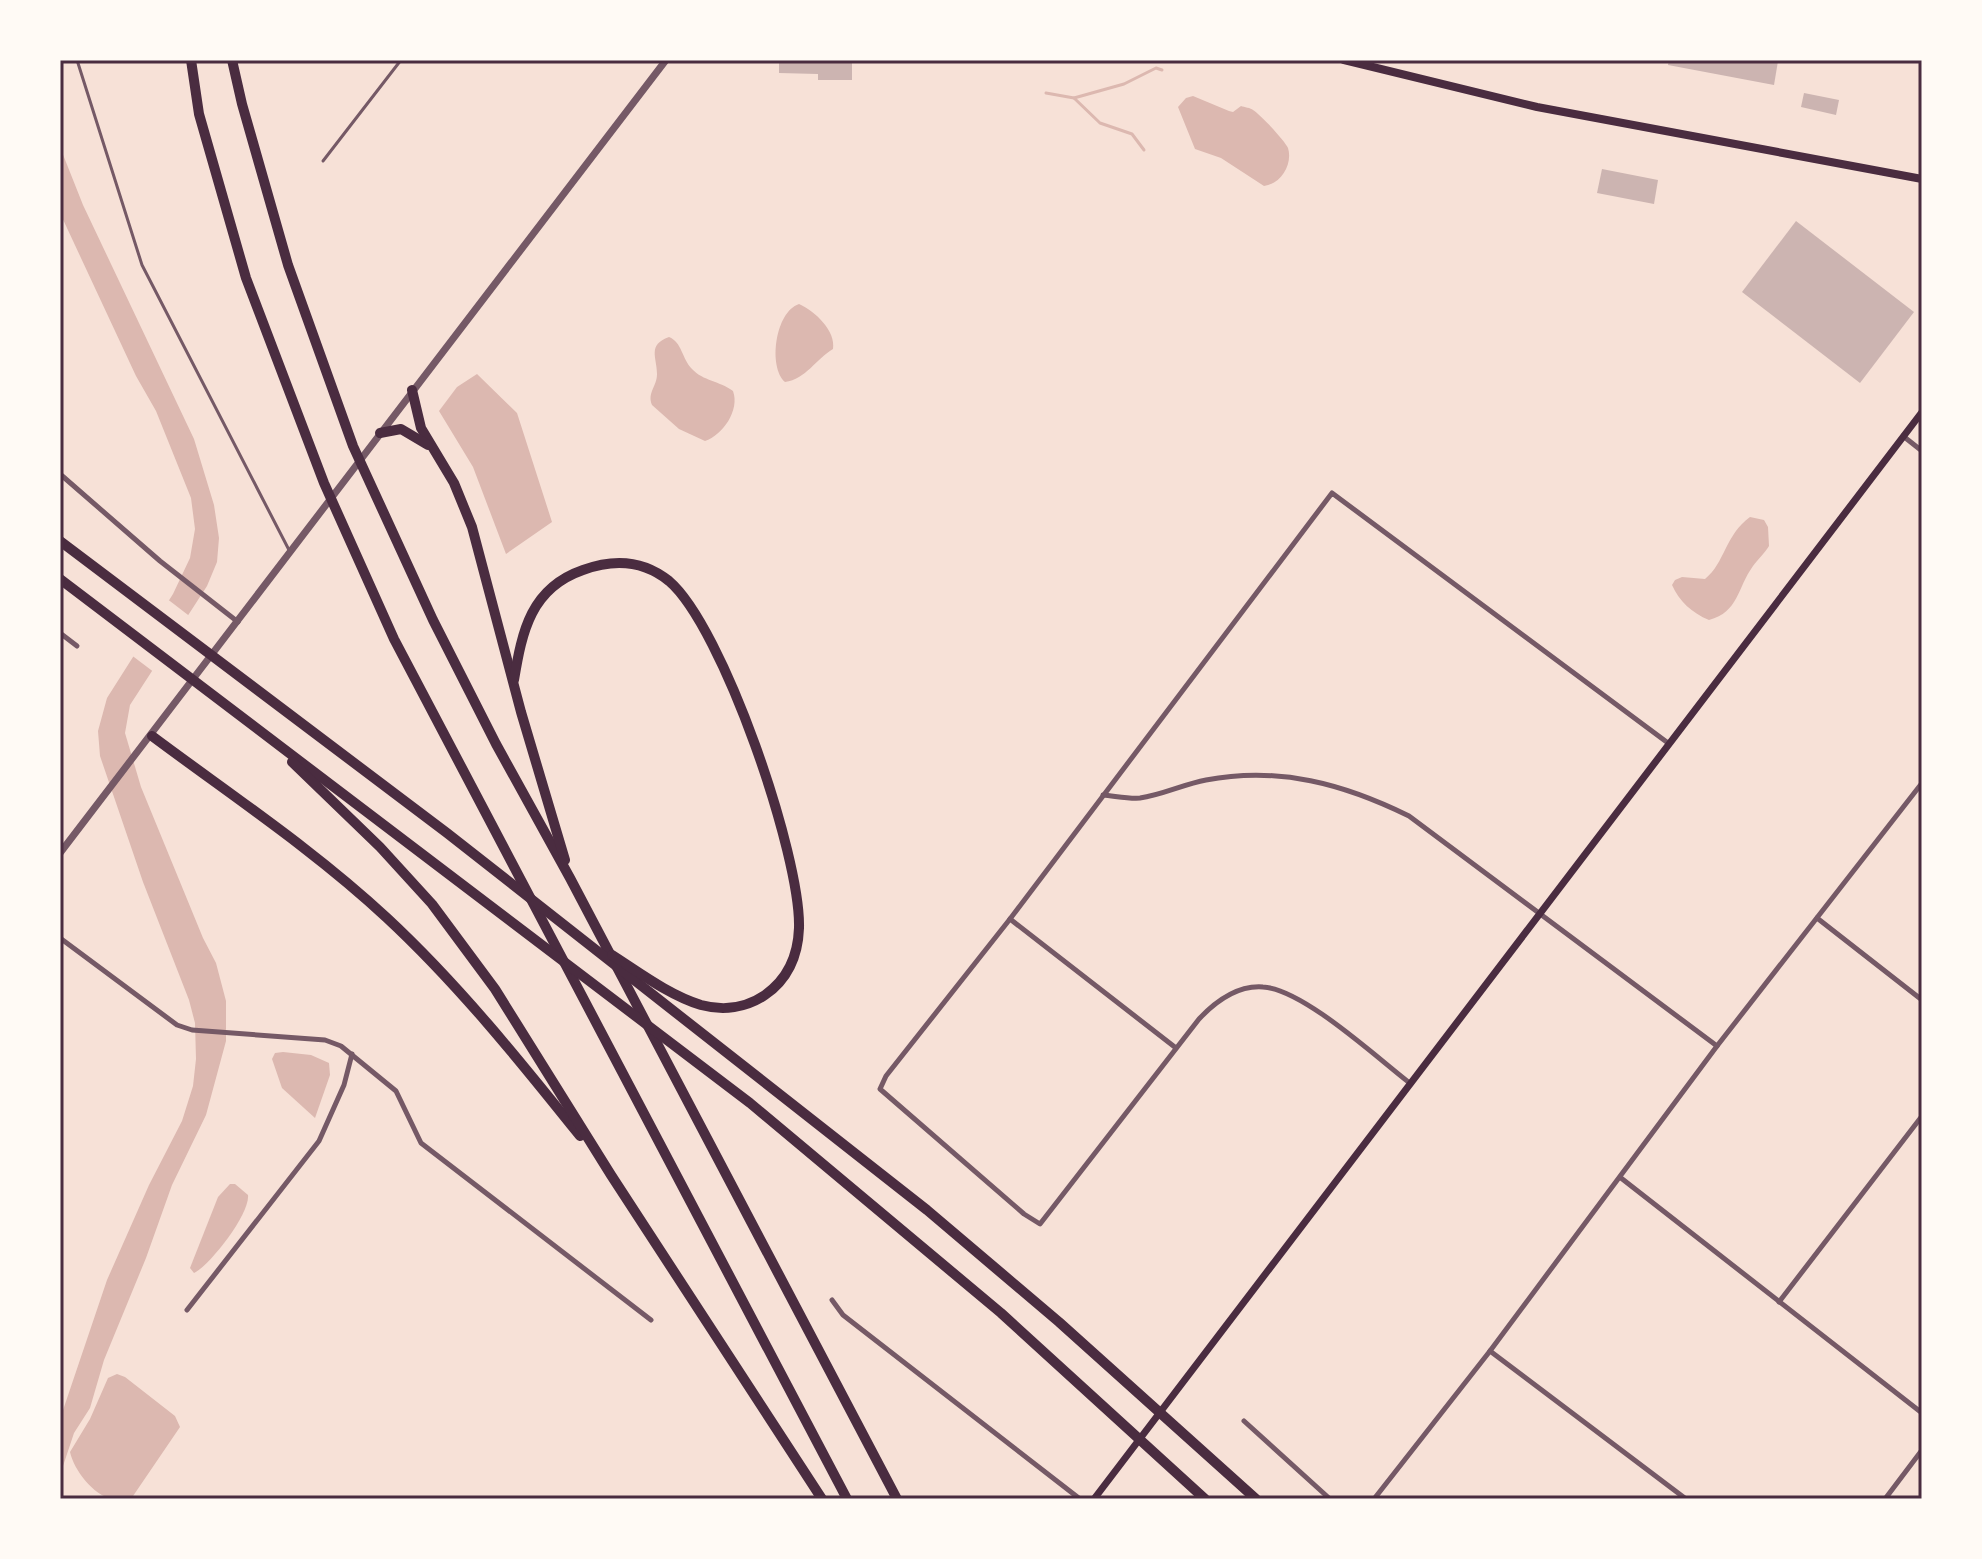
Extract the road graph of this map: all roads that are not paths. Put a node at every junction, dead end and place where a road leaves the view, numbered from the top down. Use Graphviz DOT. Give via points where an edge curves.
graph roads {
  1 [pos="77,60"];
  2 [pos="191,60"];
  3 [pos="232,60"];
  4 [pos="401,60"];
  5 [pos="666,60"];
  6 [pos="1344,60"];
  7 [pos="323,161"];
  8 [pos="1922,179"];
  9 [pos="412,390"];
  10 [pos="1922,412"];
  11 [pos="380,433"];
  12 [pos="1903,436"];
  13 [pos="433,448"];
  14 [pos="1922,451"];
  15 [pos="60,474"];
  16 [pos="60,539"];
  17 [pos="290,554"];
  18 [pos="60,579"];
  19 [pos="238,622"];
  20 [pos="60,633"];
  21 [pos="77,646"];
  22 [pos="514,680"];
  23 [pos="259,730"];
  24 [pos="152,736"];
  25 [pos="1668,743"];
  26 [pos="1922,783"];
  27 [pos="1103,795"];
  28 [pos="60,853"];
  29 [pos="570,878"];
  30 [pos="1542,914"];
  31 [pos="1817,918"];
  32 [pos="1010,919"];
  33 [pos="566,927"];
  34 [pos="60,938"];
  35 [pos="1922,1000"];
  36 [pos="1717,1046"];
  37 [pos="1176,1048"];
  38 [pos="352,1054"];
  39 [pos="1411,1084"];
  40 [pos="1922,1116"];
  41 [pos="611,1175"];
  42 [pos="1621,1178"];
  43 [pos="832,1300"];
  44 [pos="1779,1302"];
  45 [pos="187,1310"];
  46 [pos="651,1320"];
  47 [pos="1490,1351"];
  48 [pos="1922,1413"];
  49 [pos="1244,1421"];
  50 [pos="1922,1450"];
  51 [pos="822,1499"];
  52 [pos="847,1499"];
  53 [pos="897,1499"];
  54 [pos="1080,1499"];
  55 [pos="1094,1499"];
  56 [pos="1205,1499"];
  57 [pos="1256,1499"];
  58 [pos="1330,1499"];
  59 [pos="1374,1499"];
  60 [pos="1686,1499"];
  61 [pos="1885,1499"];
  1 -- 17 [label="lane" via="142,265"];
  2 -- 52 [label="highway" via="199,114 246,278 324,483 394,639"];
  3 -- 29 [label="highway" via="288,265 353,446 433,620"];
  4 -- 7 [label="lane"];
  5 -- 9 [label="street"];
  6 -- 8 [label="main road" via="1537,107"];
  9 -- 11 [label="street"];
  9 -- 13 [label="highway" via="421,428"];
  10 -- 12 [label="main road"];
  11 -- 13 [label="highway" via="401,429"];
  11 -- 17 [label="street"];
  12 -- 14 [label="street"];
  12 -- 25 [label="main road"];
  13 -- 22 [label="highway" via="472,527"];
  15 -- 19 [label="street"];
  16 -- 33 [label="highway"];
  17 -- 19 [label="street"];
  18 -- 23 [label="highway"];
  19 -- 24 [label="street"];
  20 -- 21 [label="street"];
  22 -- 29 [label="highway"];
  22 -- 33 [label="highway" via="521,634 539,600 564,576 624,562 643,566 669,582 694,612 750,730 782,833 799,927 792,965 783,979 761,998 732,1008 704,1006 671,993"];
  23 -- 41 [label="highway" via="432,904 495,989"];
  23 -- 56 [label="highway" via="750,1103 1001,1313"];
  24 -- 28 [label="street"];
  24 -- 41 [label="highway" via="302,845 387,918 474,1008"];
  25 -- 27 [label="street" via="1332,493"];
  25 -- 30 [label="main road"];
  26 -- 31 [label="street"];
  27 -- 30 [label="street" via="1139,798 1207,780 1259,775 1312,780 1367,795 1409,816"];
  27 -- 32 [label="street"];
  29 -- 53 [label="highway"];
  30 -- 36 [label="street"];
  30 -- 39 [label="main road"];
  31 -- 35 [label="street"];
  31 -- 36 [label="street"];
  32 -- 37 [label="street"];
  32 -- 37 [label="street" via="880,1089 1024,1214 1040,1224"];
  33 -- 57 [label="highway" via="927,1210"];
  34 -- 38 [label="street" via="177,1025 325,1040"];
  36 -- 42 [label="street"];
  37 -- 39 [label="street" via="1224,996 1263,987 1300,1000"];
  38 -- 45 [label="street" via="326,1129"];
  38 -- 46 [label="street" via="396,1091 421,1143"];
  39 -- 55 [label="main road"];
  40 -- 44 [label="street"];
  41 -- 51 [label="highway"];
  42 -- 44 [label="street"];
  42 -- 47 [label="street"];
  43 -- 54 [label="street" via="843,1315"];
  44 -- 48 [label="street"];
  47 -- 59 [label="street"];
  47 -- 60 [label="street"];
  49 -- 58 [label="street"];
  50 -- 61 [label="street"];
}
